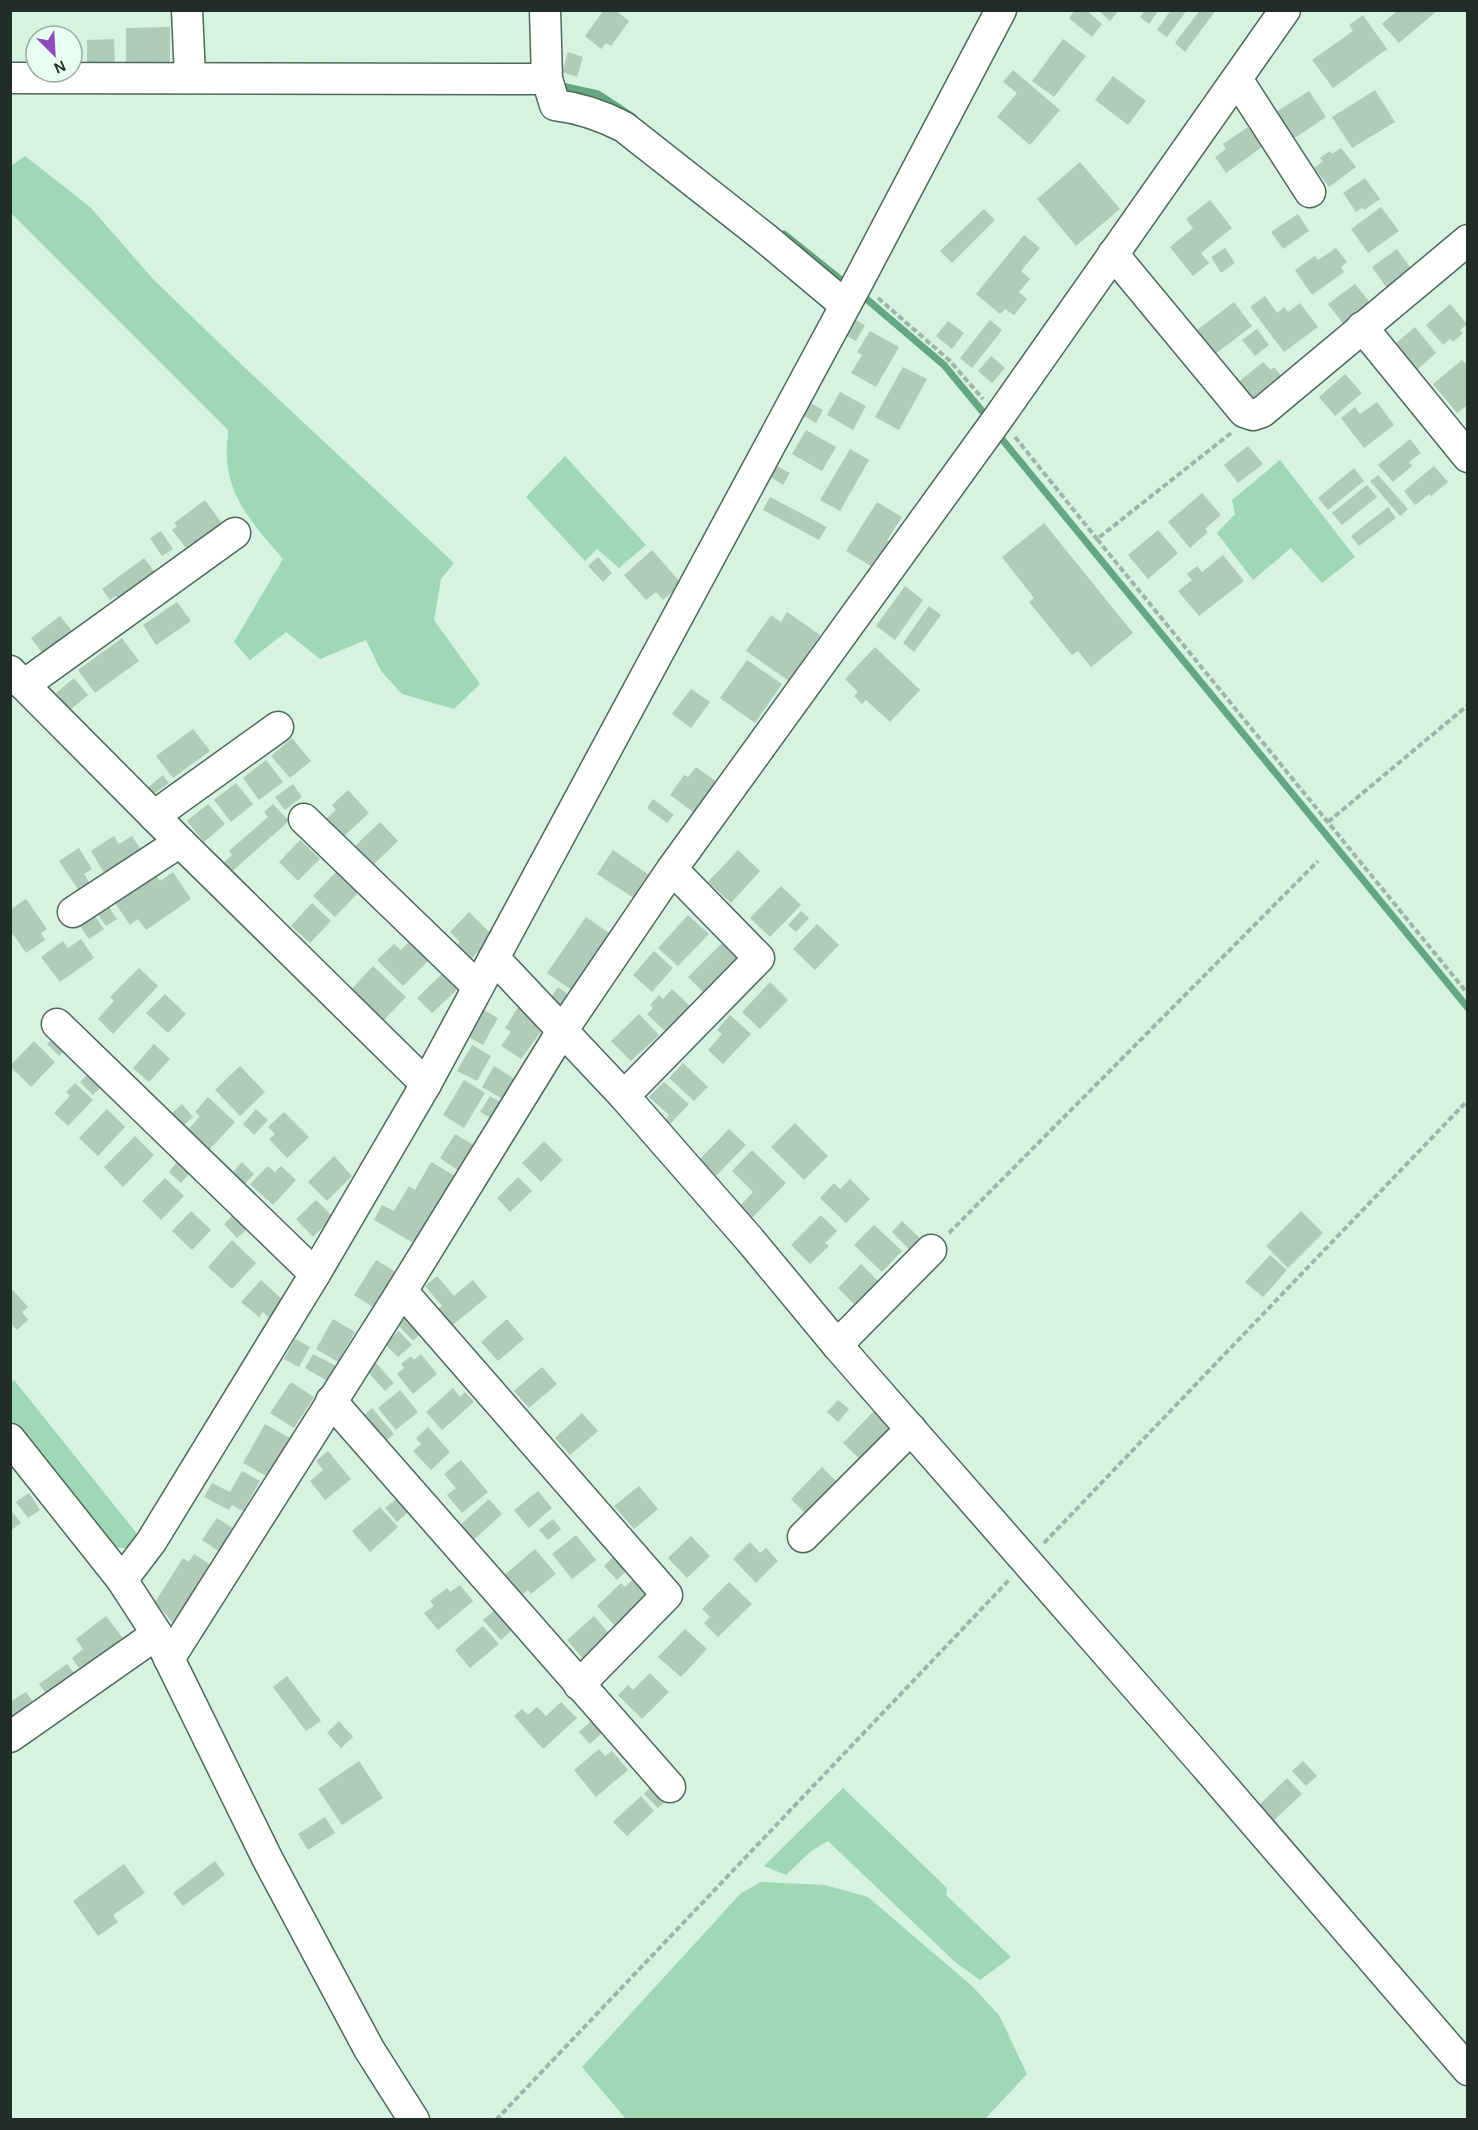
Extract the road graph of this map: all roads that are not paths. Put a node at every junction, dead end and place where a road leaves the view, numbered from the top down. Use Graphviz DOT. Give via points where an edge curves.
graph roads {
  1 [pos="187,10"];
  2 [pos="545,10"];
  3 [pos="1001,10"];
  4 [pos="1285,10"];
  5 [pos="190,77"];
  6 [pos="10,78"];
  7 [pos="547,79"];
  8 [pos="1237,79"];
  9 [pos="1310,192"];
  10 [pos="1467,240"];
  11 [pos="1113,254"];
  12 [pos="845,305"];
  13 [pos="1362,327"];
  14 [pos="1467,457"];
  15 [pos="235,532"];
  16 [pos="17,678"];
  17 [pos="279,727"];
  18 [pos="154,816"];
  19 [pos="304,819"];
  20 [pos="180,842"];
  21 [pos="672,869"];
  22 [pos="73,912"];
  23 [pos="494,958"];
  24 [pos="477,986"];
  25 [pos="57,1024"];
  26 [pos="562,1031"];
  27 [pos="426,1084"];
  28 [pos="624,1096"];
  29 [pos="931,1250"];
  30 [pos="315,1274"];
  31 [pos="402,1291"];
  32 [pos="837,1346"];
  33 [pos="331,1401"];
  34 [pos="911,1429"];
  35 [pos="10,1439"];
  36 [pos="802,1537"];
  37 [pos="122,1580"];
  38 [pos="163,1647"];
  39 [pos="579,1685"];
  40 [pos="10,1737"];
  41 [pos="669,1787"];
  42 [pos="1467,2070"];
  43 [pos="414,2120"];
  1 -- 5 [label="street"];
  2 -- 7 [label="street"];
  3 -- 12 [label="street"];
  4 -- 8 [label="street"];
  5 -- 6 [label="street"];
  5 -- 7 [label="street"];
  7 -- 12 [label="street" via="555,105 603,116 624,127"];
  8 -- 9 [label="street"];
  8 -- 11 [label="street"];
  10 -- 13 [label="street"];
  11 -- 13 [label="street" via="1244,412 1253,415 1262,412"];
  11 -- 21 [label="street"];
  12 -- 23 [label="street"];
  13 -- 14 [label="street"];
  15 -- 16 [label="street"];
  16 -- 18 [label="street"];
  17 -- 18 [label="street"];
  18 -- 20 [label="street"];
  19 -- 24 [label="street"];
  20 -- 22 [label="street"];
  20 -- 27 [label="street"];
  21 -- 26 [label="street"];
  21 -- 28 [label="street" via="759,958"];
  23 -- 24 [label="street"];
  23 -- 26 [label="street"];
  24 -- 27 [label="street"];
  25 -- 30 [label="street"];
  26 -- 28 [label="street"];
  26 -- 31 [label="street"];
  27 -- 30 [label="street"];
  28 -- 32 [label="street"];
  29 -- 32 [label="street"];
  30 -- 37 [label="street" via="151,1542"];
  31 -- 33 [label="street"];
  31 -- 39 [label="street" via="667,1595"];
  32 -- 34 [label="street"];
  33 -- 38 [label="street"];
  33 -- 39 [label="street"];
  34 -- 36 [label="street"];
  34 -- 42 [label="street"];
  35 -- 37 [label="street"];
  37 -- 38 [label="street"];
  38 -- 40 [label="street"];
  38 -- 43 [label="street" via="268,1860 369,2049"];
  39 -- 41 [label="street"];
}
